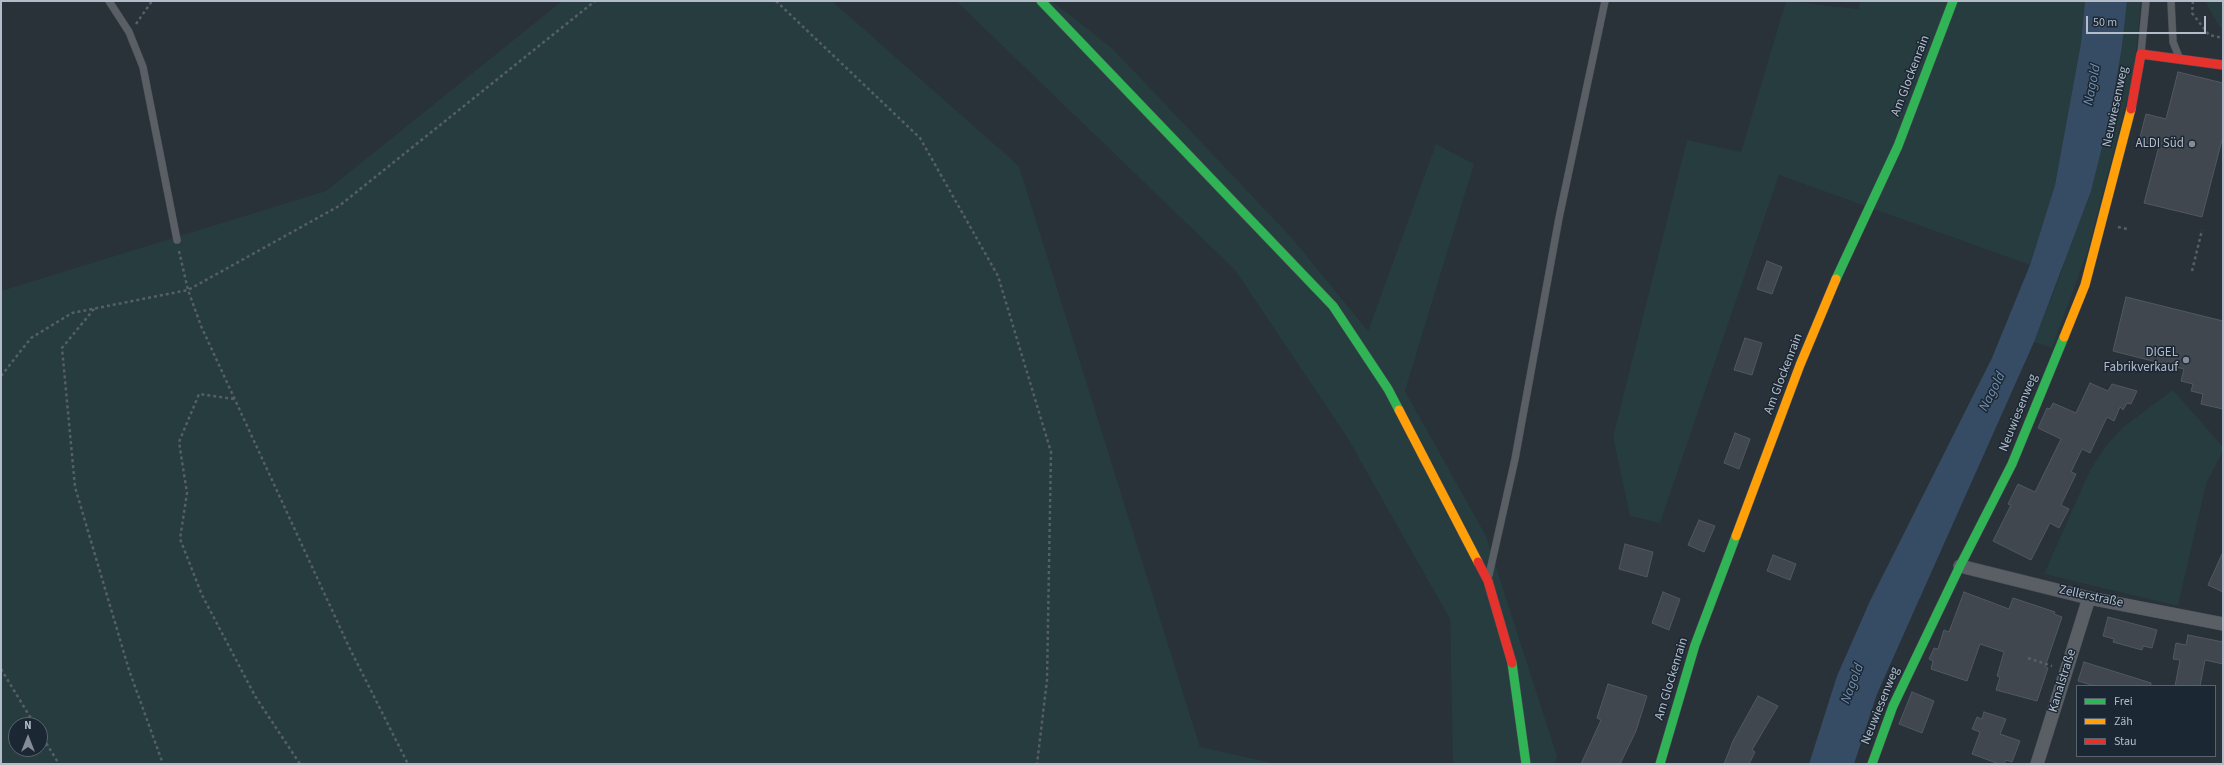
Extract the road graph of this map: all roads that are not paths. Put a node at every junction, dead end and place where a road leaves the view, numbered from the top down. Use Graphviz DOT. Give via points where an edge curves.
graph roads {
  1 [pos="110,1"];
  2 [pos="1041,1"];
  3 [pos="1605,1"];
  4 [pos="1953,1"];
  5 [pos="2146,1"];
  6 [pos="2171,1"];
  7 [pos="2141,54"];
  8 [pos="2180,59"];
  9 [pos="2223,65"];
  10 [pos="177,240"];
  11 [pos="1960,566"];
  12 [pos="1488,582"];
  13 [pos="2089,598"];
  14 [pos="2223,624"];
  15 [pos="1526,764"];
  16 [pos="1660,764"];
  17 [pos="1872,764"];
  18 [pos="2037,764"];
  1 -- 10 [label="lane" via="129,32 143,68"];
  2 -- 12 [label="street" via="1333,306 1388,389"];
  3 -- 12 [label="lane" via="1559,218 1515,459"];
  4 -- 16 [label="street, Am Glockenrain" via="1898,146 1846,256 1800,364 1695,645"];
  5 -- 7 [label="lane"];
  6 -- 8 [label="lane" via="2173,42"];
  7 -- 8 [label="street"];
  7 -- 11 [label="street, Neuwiesenweg" via="2130,113 2085,285 2012,464"];
  8 -- 9 [label="street"];
  11 -- 13 [label="street, Zellerstraße"];
  11 -- 17 [label="street, Neuwiesenweg" via="1893,706"];
  12 -- 15 [label="street" via="1512,660"];
  13 -- 14 [label="street, Zellerstraße"];
  13 -- 18 [label="street, Kanalstraße"];
}
